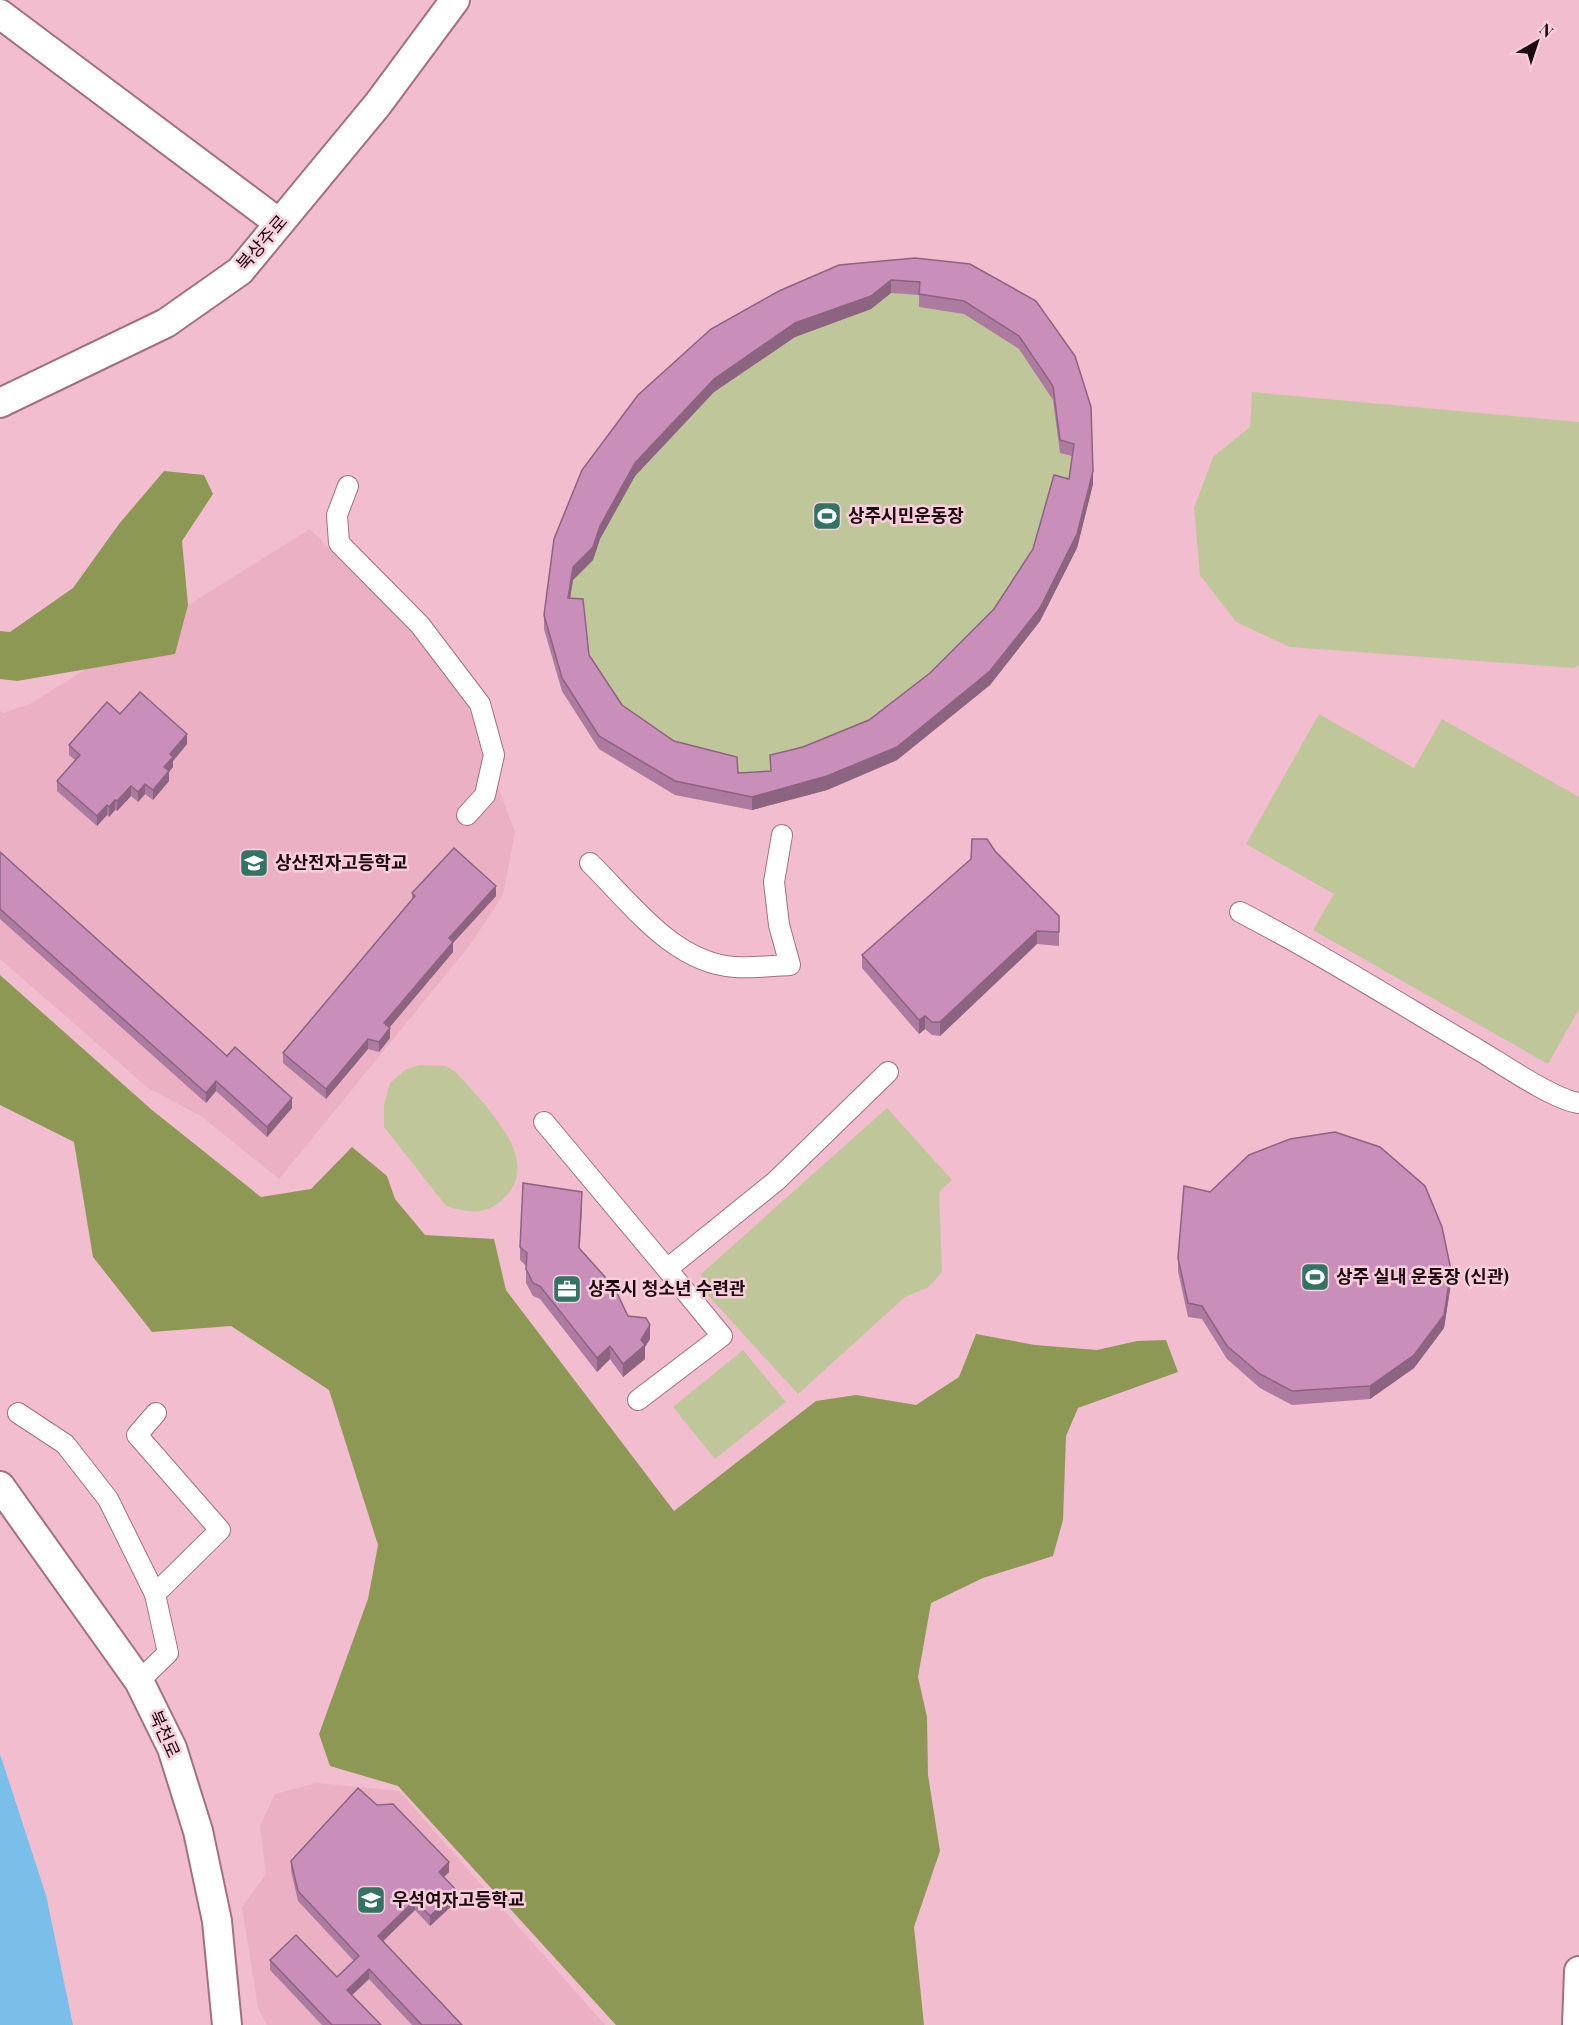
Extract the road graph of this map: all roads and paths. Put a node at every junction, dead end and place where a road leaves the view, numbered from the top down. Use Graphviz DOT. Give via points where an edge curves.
graph roads {
  1 [pos="455,0"];
  2 [pos="4,12"];
  3 [pos="279,223"];
  4 [pos="0,403"];
  5 [pos="348,486"];
  6 [pos="467,815"];
  7 [pos="782,835"];
  8 [pos="590,863"];
  9 [pos="1240,912"];
  10 [pos="888,1072"];
  11 [pos="1579,1103"];
  12 [pos="544,1122"];
  13 [pos="667,1269"];
  14 [pos="638,1400"];
  15 [pos="18,1413"];
  16 [pos="156,1413"];
  17 [pos="0,1486"];
  18 [pos="155,1594"];
  19 [pos="140,1681"];
  20 [pos="1579,1971"];
  21 [pos="227,2025"];
  22 [pos="1577,2025"];
  1 -- 3 [label="street, 북상주로" via="378,104"];
  2 -- 3 [label="street"];
  3 -- 4 [label="street, 북상주로" via="240,271 166,323"];
  5 -- 6 [label="street" via="337,514 339,543 420,625 480,704 494,755 485,795"];
  7 -- 8 [label="street" via="774,882 779,925 790,965 735,967 693,957 664,936"];
  9 -- 11 [label="street" via="1495,1060"];
  10 -- 13 [label="street" via="776,1181"];
  12 -- 13 [label="street"];
  13 -- 14 [label="street" via="723,1336"];
  15 -- 18 [label="street" via="65,1444 108,1498"];
  16 -- 18 [label="street" via="137,1435 220,1530"];
  17 -- 19 [label="street, 북천로"];
  18 -- 19 [label="street" via="168,1653"];
  19 -- 21 [label="street, 북천로" via="172,1748 198,1831 217,1921"];
  20 -- 22 [label="street"];
}
